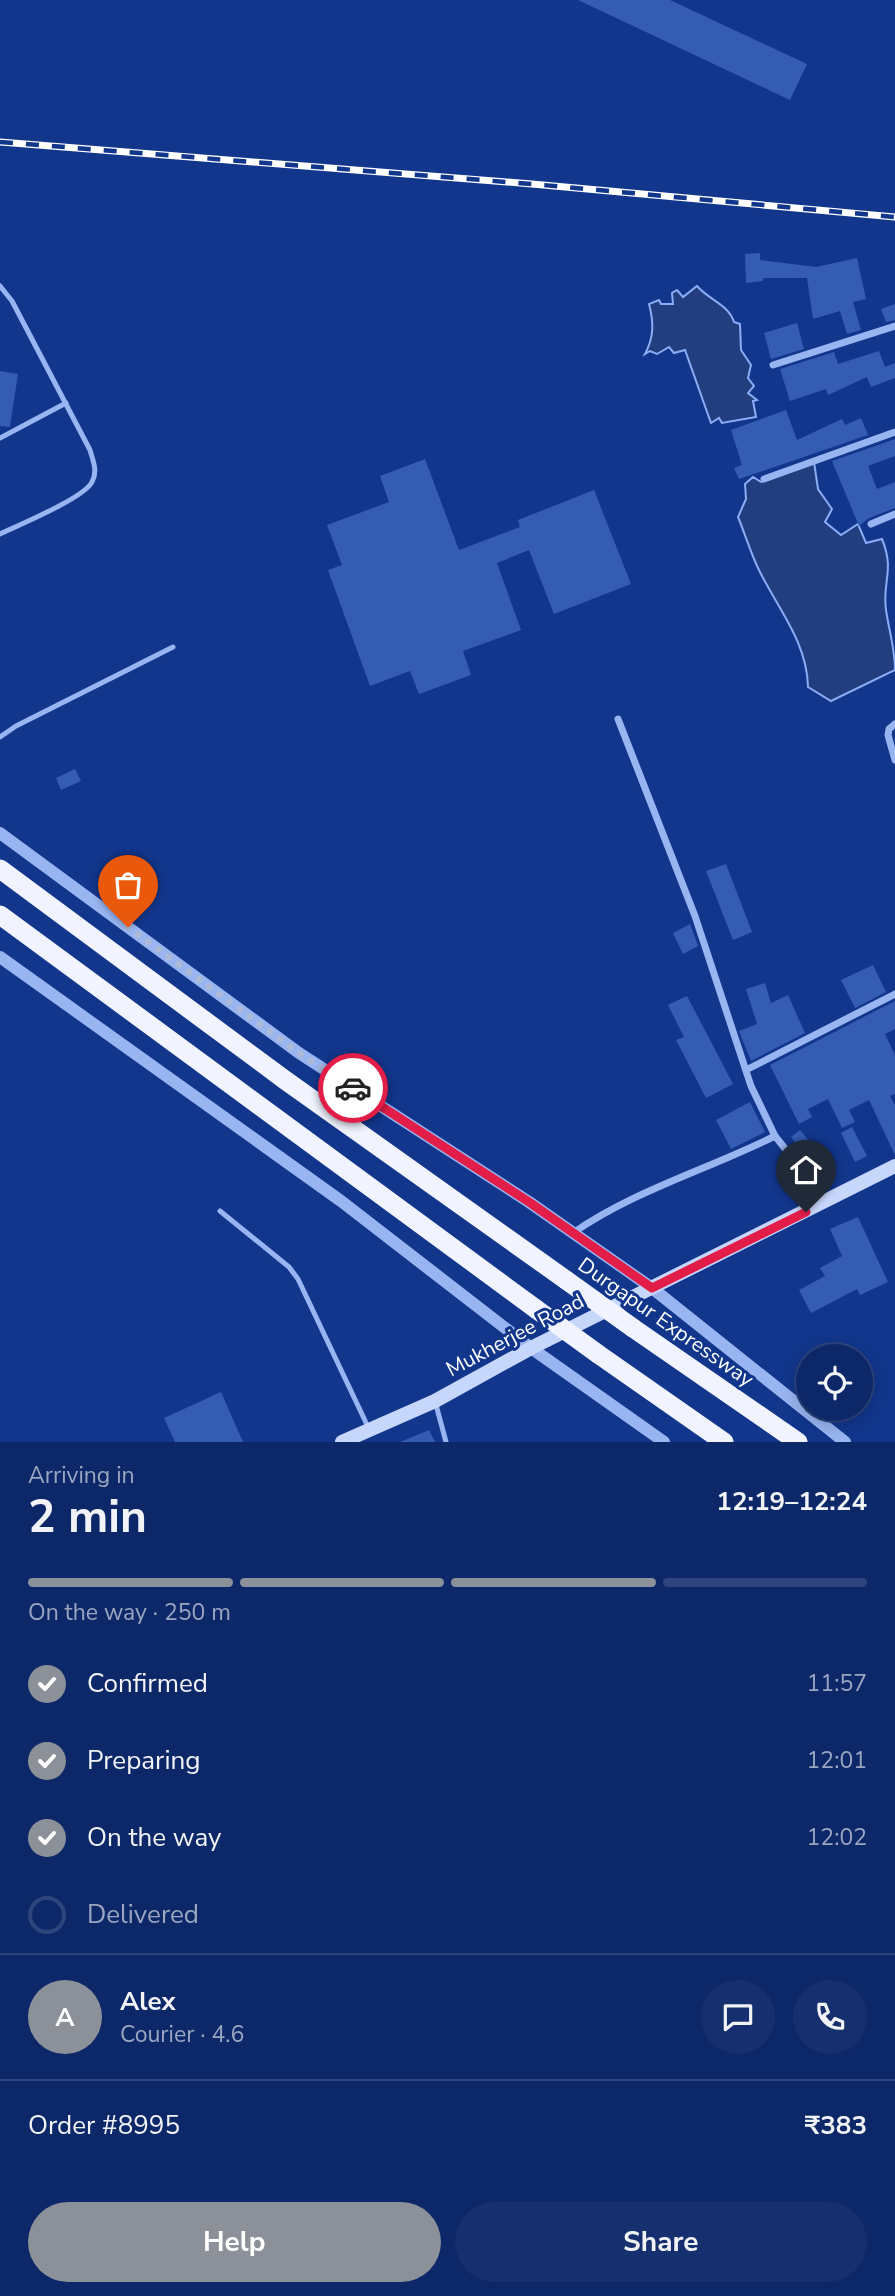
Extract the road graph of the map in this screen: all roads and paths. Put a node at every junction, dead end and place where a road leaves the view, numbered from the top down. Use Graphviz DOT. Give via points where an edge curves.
graph roads {
  1 [pos="0,286"];
  2 [pos="895,326"];
  3 [pos="773,365"];
  4 [pos="66,404"];
  5 [pos="895,432"];
  6 [pos="0,438"];
  7 [pos="764,479"];
  8 [pos="895,514"];
  9 [pos="871,524"];
  10 [pos="0,534"];
  11 [pos="173,647"];
  12 [pos="618,719"];
  13 [pos="895,724"];
  14 [pos="0,737"];
  15 [pos="895,759"];
  16 [pos="0,833"];
  17 [pos="0,869"];
  18 [pos="0,915"];
  19 [pos="0,957"];
  20 [pos="895,994"];
  21 [pos="746,1070"];
  22 [pos="775,1136"];
  23 [pos="895,1166"];
  24 [pos="827,1201"];
  25 [pos="220,1211"];
  26 [pos="573,1233"];
  27 [pos="652,1288"];
  28 [pos="531,1348"];
  29 [pos="435,1401"];
  30 [pos="369,1429"];
  31 [pos="342,1442"];
  32 [pos="446,1442"];
  33 [pos="664,1442"];
  34 [pos="724,1442"];
  35 [pos="798,1442"];
  36 [pos="845,1442"];
  1 -- 4 [label="lane"];
  2 -- 3 [label="street"];
  4 -- 6 [label="lane"];
  4 -- 10 [label="lane" via="90,450 96,470 92,485"];
  5 -- 7 [label="street"];
  8 -- 9 [label="street"];
  11 -- 14 [label="lane"];
  12 -- 21 [label="street" via="695,916"];
  13 -- 15 [label="street" via="888,735"];
  16 -- 26 [label="street" via="299,1053"];
  17 -- 35 [label="highway, Durgapur Expressway, bridge" via="285,1080"];
  18 -- 34 [label="highway, bridge"];
  19 -- 28 [label="street" via="341,1200"];
  20 -- 21 [label="street"];
  21 -- 22 [label="street"];
  22 -- 24 [label="street"];
  22 -- 26 [label="street" via="604,1211"];
  23 -- 24 [label="main road, Mukherjee Road"];
  24 -- 27 [label="main road, Mukherjee Road"];
  25 -- 30 [label="lane" via="298,1279"];
  26 -- 27 [label="street"];
  27 -- 28 [label="main road, Mukherjee Road"];
  27 -- 36 [label="street"];
  28 -- 29 [label="main road, Mukherjee Road"];
  28 -- 33 [label="street"];
  29 -- 30 [label="main road, Mukherjee Road"];
  29 -- 32 [label="lane"];
  30 -- 31 [label="main road, Mukherjee Road"];
}
